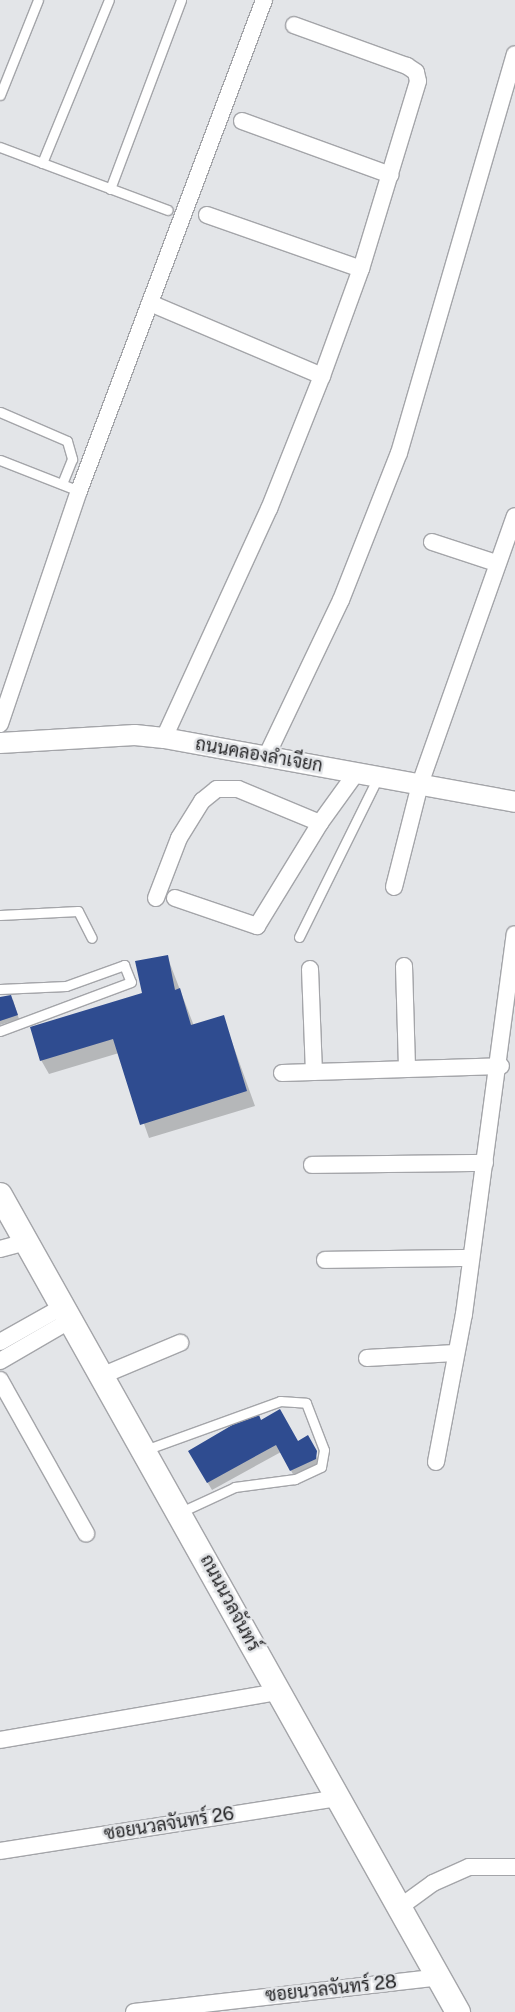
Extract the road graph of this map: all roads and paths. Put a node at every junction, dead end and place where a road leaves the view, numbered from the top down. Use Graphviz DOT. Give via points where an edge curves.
graph roads {
  1 [pos="38,0"];
  2 [pos="109,0"];
  3 [pos="181,0"];
  4 [pos="264,0"];
  5 [pos="294,25"];
  6 [pos="515,55"];
  7 [pos="0,95"];
  8 [pos="242,121"];
  9 [pos="0,147"];
  10 [pos="42,163"];
  11 [pos="390,175"];
  12 [pos="110,188"];
  13 [pos="168,210"];
  14 [pos="207,215"];
  15 [pos="361,269"];
  16 [pos="150,303"];
  17 [pos="322,376"];
  18 [pos="0,412"];
  19 [pos="0,460"];
  20 [pos="62,484"];
  21 [pos="79,491"];
  22 [pos="515,516"];
  23 [pos="432,542"];
  24 [pos="496,563"];
  25 [pos="0,724"];
  26 [pos="164,738"];
  27 [pos="0,743"];
  28 [pos="267,755"];
  29 [pos="356,773"];
  30 [pos="378,777"];
  31 [pos="420,784"];
  32 [pos="515,802"];
  33 [pos="320,823"];
  34 [pos="394,887"];
  35 [pos="156,898"];
  36 [pos="175,898"];
  37 [pos="0,915"];
  38 [pos="515,934"];
  39 [pos="92,938"];
  40 [pos="299,938"];
  41 [pos="404,966"];
  42 [pos="310,969"];
  43 [pos="0,989"];
  44 [pos="0,1031"];
  45 [pos="501,1066"];
  46 [pos="407,1069"];
  47 [pos="314,1072"];
  48 [pos="282,1073"];
  49 [pos="486,1163"];
  50 [pos="312,1165"];
  51 [pos="0,1195"];
  52 [pos="26,1242"];
  53 [pos="0,1249"];
  54 [pos="471,1258"];
  55 [pos="325,1260"];
  56 [pos="66,1314"];
  57 [pos="0,1342"];
  58 [pos="180,1343"];
  59 [pos="455,1353"];
  60 [pos="367,1358"];
  61 [pos="0,1361"];
  62 [pos="101,1376"];
  63 [pos="0,1380"];
  64 [pos="145,1450"];
  65 [pos="436,1462"];
  66 [pos="181,1512"];
  67 [pos="86,1533"];
  68 [pos="279,1692"];
  69 [pos="0,1740"];
  70 [pos="339,1798"];
  71 [pos="0,1851"];
  72 [pos="515,1867"];
  73 [pos="400,1906"];
  74 [pos="439,1977"];
  75 [pos="144,2011"];
  76 [pos="458,2012"];
  1 -- 7 [label="lane"];
  2 -- 10 [label="lane"];
  3 -- 12 [label="lane"];
  4 -- 16 [label="street"];
  5 -- 11 [label="street" via="416,72 418,81"];
  6 -- 28 [label="street" via="399,453 341,600"];
  8 -- 11 [label="street"];
  9 -- 10 [label="lane"];
  10 -- 12 [label="lane"];
  11 -- 15 [label="street"];
  12 -- 13 [label="lane"];
  14 -- 15 [label="street"];
  15 -- 17 [label="street"];
  16 -- 17 [label="street"];
  16 -- 21 [label="street"];
  17 -- 26 [label="street" via="269,509"];
  18 -- 20 [label="lane" via="67,441 72,459"];
  19 -- 20 [label="lane"];
  20 -- 21 [label="lane"];
  21 -- 25 [label="street"];
  22 -- 24 [label="street"];
  23 -- 24 [label="street"];
  24 -- 31 [label="street"];
  26 -- 27 [label="street, ถนนคลองลำเจียก" via="135,735"];
  26 -- 28 [label="street, ถนนคลองลำเจียก"];
  28 -- 29 [label="street, ถนนคลองลำเจียก"];
  29 -- 30 [label="street, ถนนคลองลำเจียก"];
  29 -- 33 [label="street"];
  30 -- 31 [label="street, ถนนคลองลำเจียก"];
  30 -- 40 [label="lane"];
  31 -- 32 [label="street, ถนนคลองลำเจียก"];
  31 -- 34 [label="street"];
  33 -- 35 [label="street" via="238,789 217,789 202,801 179,838"];
  33 -- 36 [label="street" via="268,915 257,926"];
  37 -- 39 [label="lane" via="78,911"];
  38 -- 45 [label="street"];
  41 -- 46 [label="street"];
  42 -- 47 [label="street"];
  43 -- 44 [label="lane" via="66,986 124,965 131,982"];
  45 -- 46 [label="street"];
  45 -- 49 [label="street"];
  46 -- 47 [label="street"];
  47 -- 48 [label="street"];
  49 -- 50 [label="street"];
  49 -- 54 [label="street"];
  51 -- 52 [label="main road, ถนนนวลจันทร์"];
  52 -- 53 [label="street"];
  52 -- 56 [label="main road, ถนนนวลจันทร์"];
  54 -- 55 [label="street"];
  54 -- 59 [label="street"];
  56 -- 57 [label="street"];
  56 -- 61 [label="street"];
  56 -- 62 [label="main road, ถนนนวลจันทร์"];
  58 -- 62 [label="street"];
  59 -- 60 [label="street"];
  59 -- 65 [label="street"];
  62 -- 64 [label="main road, ถนนนวลจันทร์"];
  63 -- 67 [label="street"];
  64 -- 66 [label="main road, ถนนนวลจันทร์"];
  64 -- 66 [label="lane" via="280,1401 306,1403 324,1450 321,1468 295,1479 235,1486"];
  66 -- 68 [label="main road, ถนนนวลจันทร์"];
  68 -- 69 [label="street"];
  68 -- 70 [label="main road, ถนนนวลจันทร์"];
  70 -- 71 [label="street, ซอยนวลจันทร์ 26"];
  70 -- 73 [label="main road, ถนนนวลจันทร์"];
  72 -- 73 [label="street" via="468,1868 433,1883"];
  73 -- 74 [label="main road, ถนนนวลจันทร์"];
  74 -- 75 [label="street, ซอยนวลจันทร์ 28"];
  74 -- 76 [label="main road, ถนนนวลจันทร์"];
}
